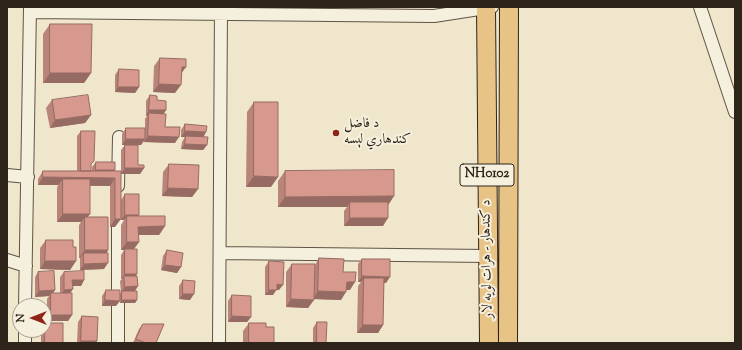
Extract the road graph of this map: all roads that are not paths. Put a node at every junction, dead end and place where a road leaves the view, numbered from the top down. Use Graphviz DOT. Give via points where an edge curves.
graph roads {
  1 [pos="489,7"];
  2 [pos="509,7"];
  3 [pos="700,7"];
  4 [pos="30,9"];
  5 [pos="221,11"];
  6 [pos="333,11"];
  7 [pos="735,112"];
  8 [pos="119,137"];
  9 [pos="7,174"];
  10 [pos="28,177"];
  11 [pos="508,188"];
  12 [pos="488,189"];
  13 [pos="220,253"];
  14 [pos="488,256"];
  15 [pos="7,260"];
  16 [pos="26,266"];
  17 [pos="26,298"];
  18 [pos="118,343"];
  19 [pos="219,343"];
  20 [pos="489,343"];
  21 [pos="508,343"];
  1 -- 6 [label="street" via="434,16"];
  1 -- 12 [label="highway, د کندهار - هرات لويه لار / NH0102"];
  2 -- 11 [label="highway, د کندهار - هرات لويه لار / NH0102"];
  3 -- 7 [label="street"];
  4 -- 5 [label="street"];
  4 -- 10 [label="street"];
  5 -- 6 [label="street"];
  5 -- 13 [label="street"];
  8 -- 18 [label="street"];
  9 -- 10 [label="street"];
  10 -- 16 [label="street"];
  11 -- 12 [label="highway"];
  11 -- 21 [label="highway, د کندهار - هرات لويه لار / NH0102"];
  12 -- 14 [label="highway, د کندهار - هرات لويه لار / NH0102"];
  13 -- 14 [label="street"];
  13 -- 19 [label="street"];
  14 -- 20 [label="highway, د کندهار - هرات لويه لار / NH0102"];
  15 -- 16 [label="street"];
  16 -- 17 [label="street"];
}
